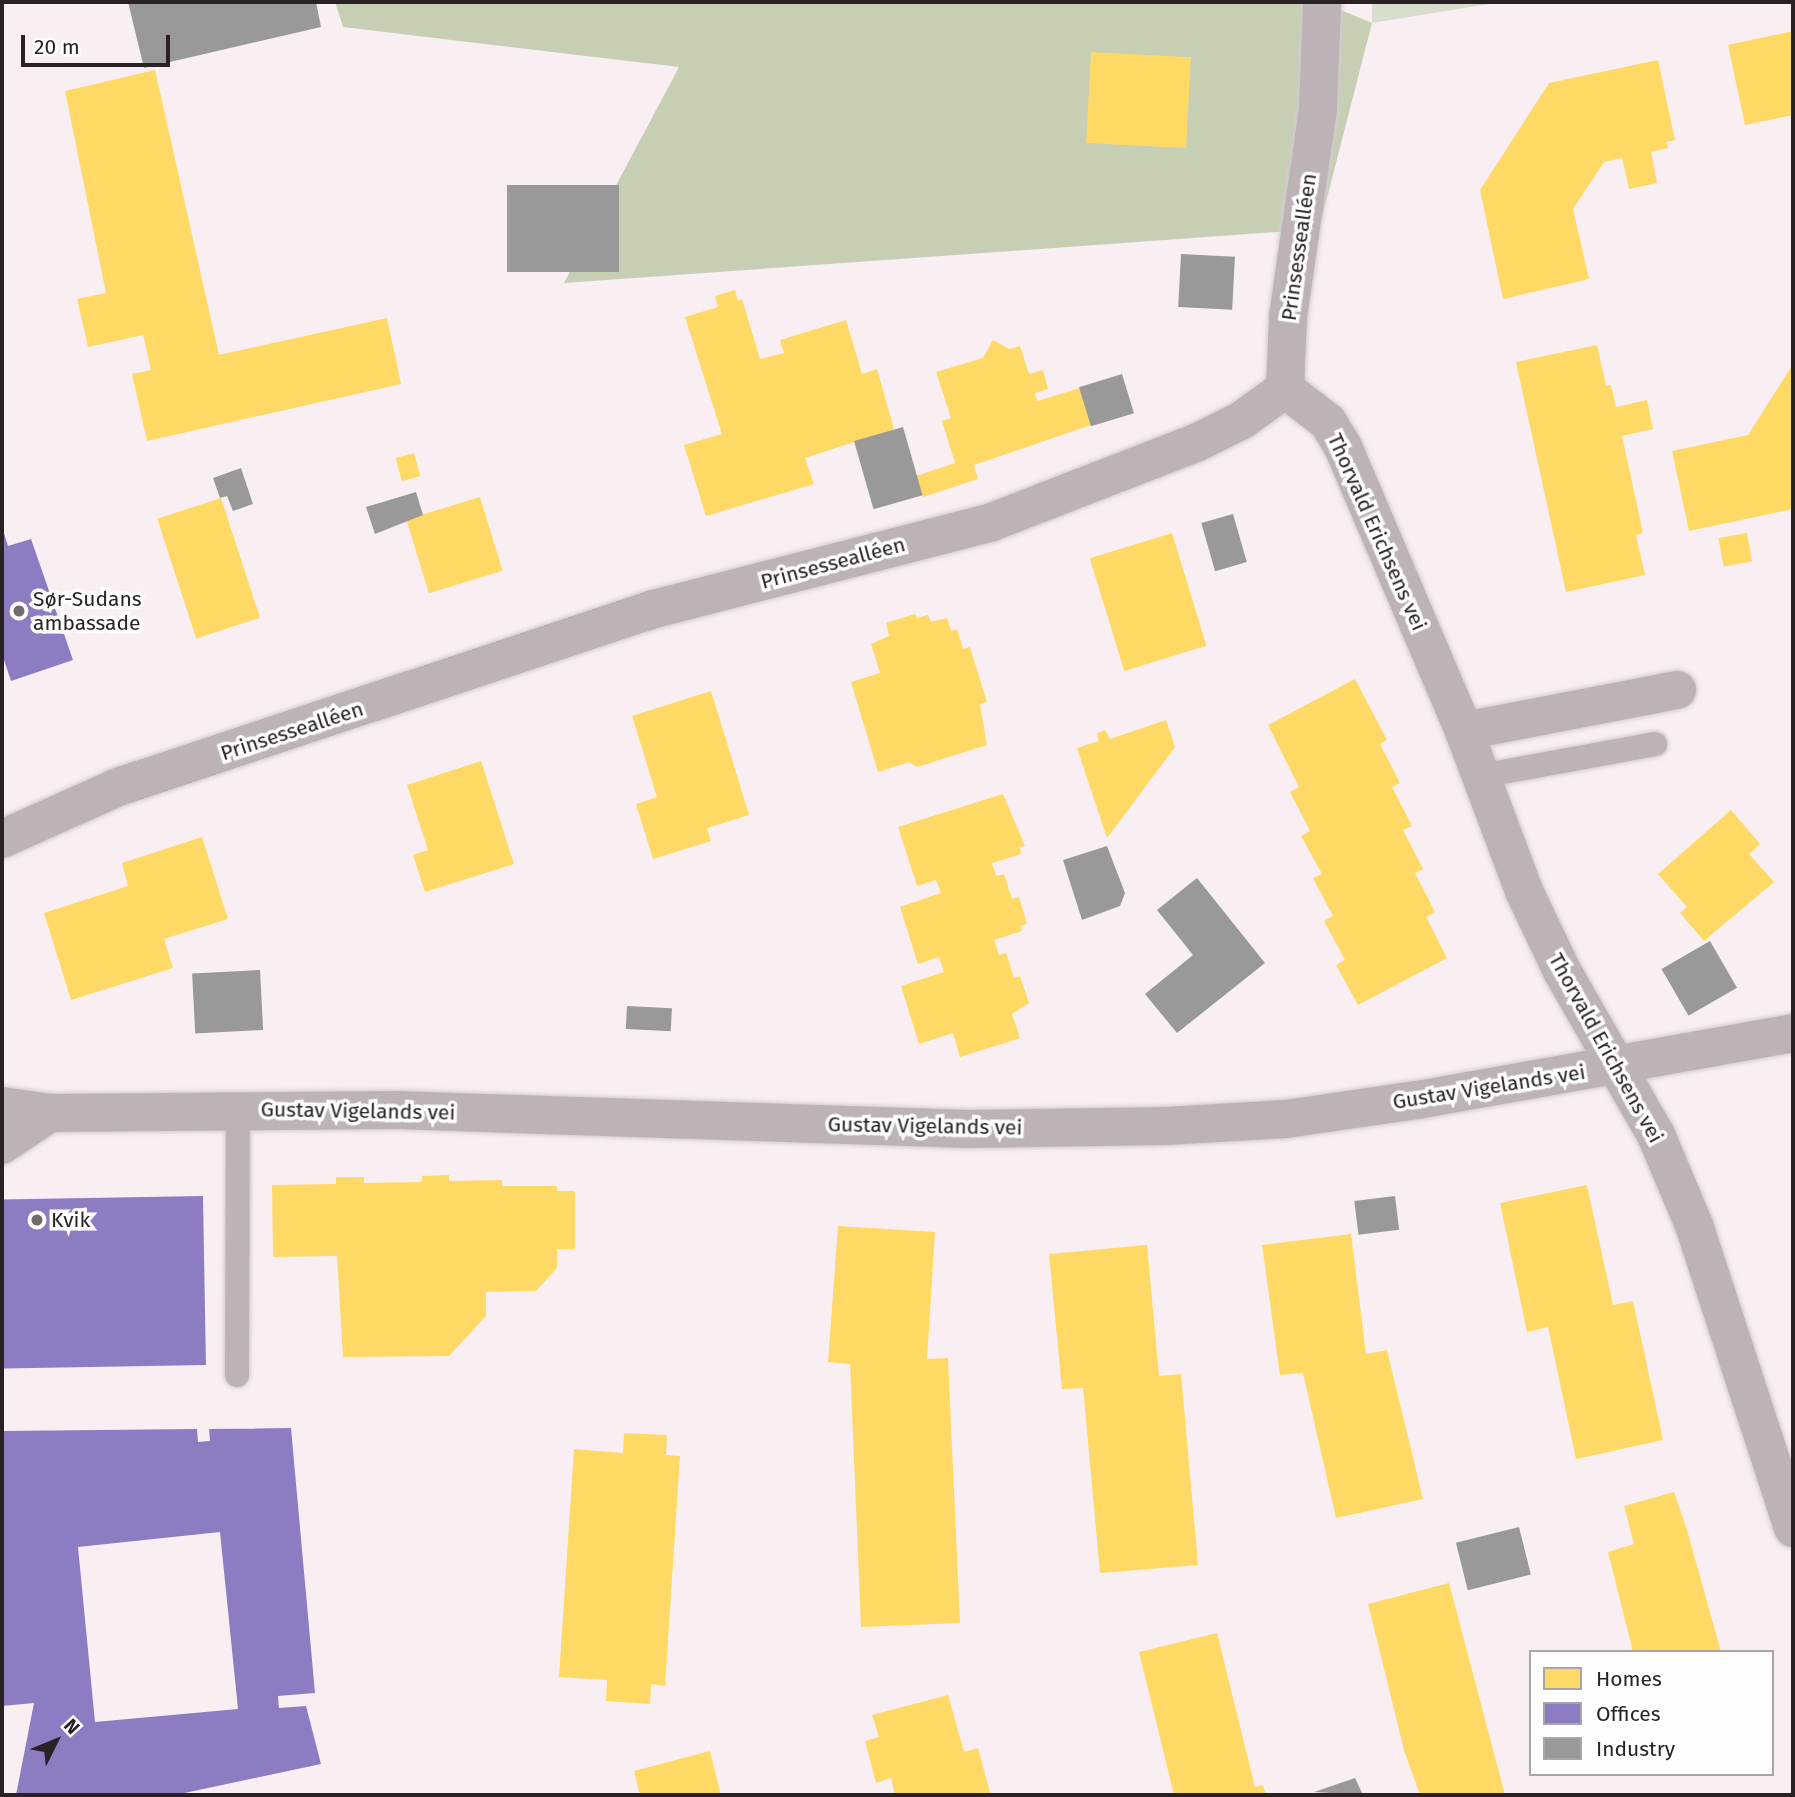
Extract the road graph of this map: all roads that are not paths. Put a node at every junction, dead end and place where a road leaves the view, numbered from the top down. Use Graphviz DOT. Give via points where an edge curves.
graph roads {
  1 [pos="1322,2"];
  2 [pos="1285,389"];
  3 [pos="1677,690"];
  4 [pos="1464,731"];
  5 [pos="1655,744"];
  6 [pos="1481,776"];
  7 [pos="2,839"];
  8 [pos="1793,1033"];
  9 [pos="1619,1066"];
  10 [pos="2,1106"];
  11 [pos="238,1108"];
  12 [pos="50,1113"];
  13 [pos="2,1145"];
  14 [pos="237,1375"];
  15 [pos="1793,1528"];
  1 -- 2 [label="street, Prinsessealléen" via="1318,108 1288,317"];
  2 -- 4 [label="street, Thorvald Erichsens vei" via="1328,422 1343,447"];
  2 -- 7 [label="street, Prinsessealléen" via="1242,420 1196,443 992,522 654,609 118,787"];
  3 -- 4 [label="street"];
  4 -- 6 [label="street, Thorvald Erichsens vei"];
  5 -- 6 [label="lane"];
  6 -- 9 [label="street, Thorvald Erichsens vei" via="1524,891 1562,971"];
  8 -- 9 [label="street, Gustav Vigelands vei"];
  9 -- 11 [label="street, Gustav Vigelands vei" via="1286,1119 1166,1126 968,1129"];
  9 -- 15 [label="street, Thorvald Erichsens vei" via="1656,1135 1694,1225"];
  10 -- 12 [label="street, Gustav Vigelands vei"];
  11 -- 12 [label="street, Gustav Vigelands vei"];
  11 -- 14 [label="lane"];
  12 -- 13 [label="street"];
}
